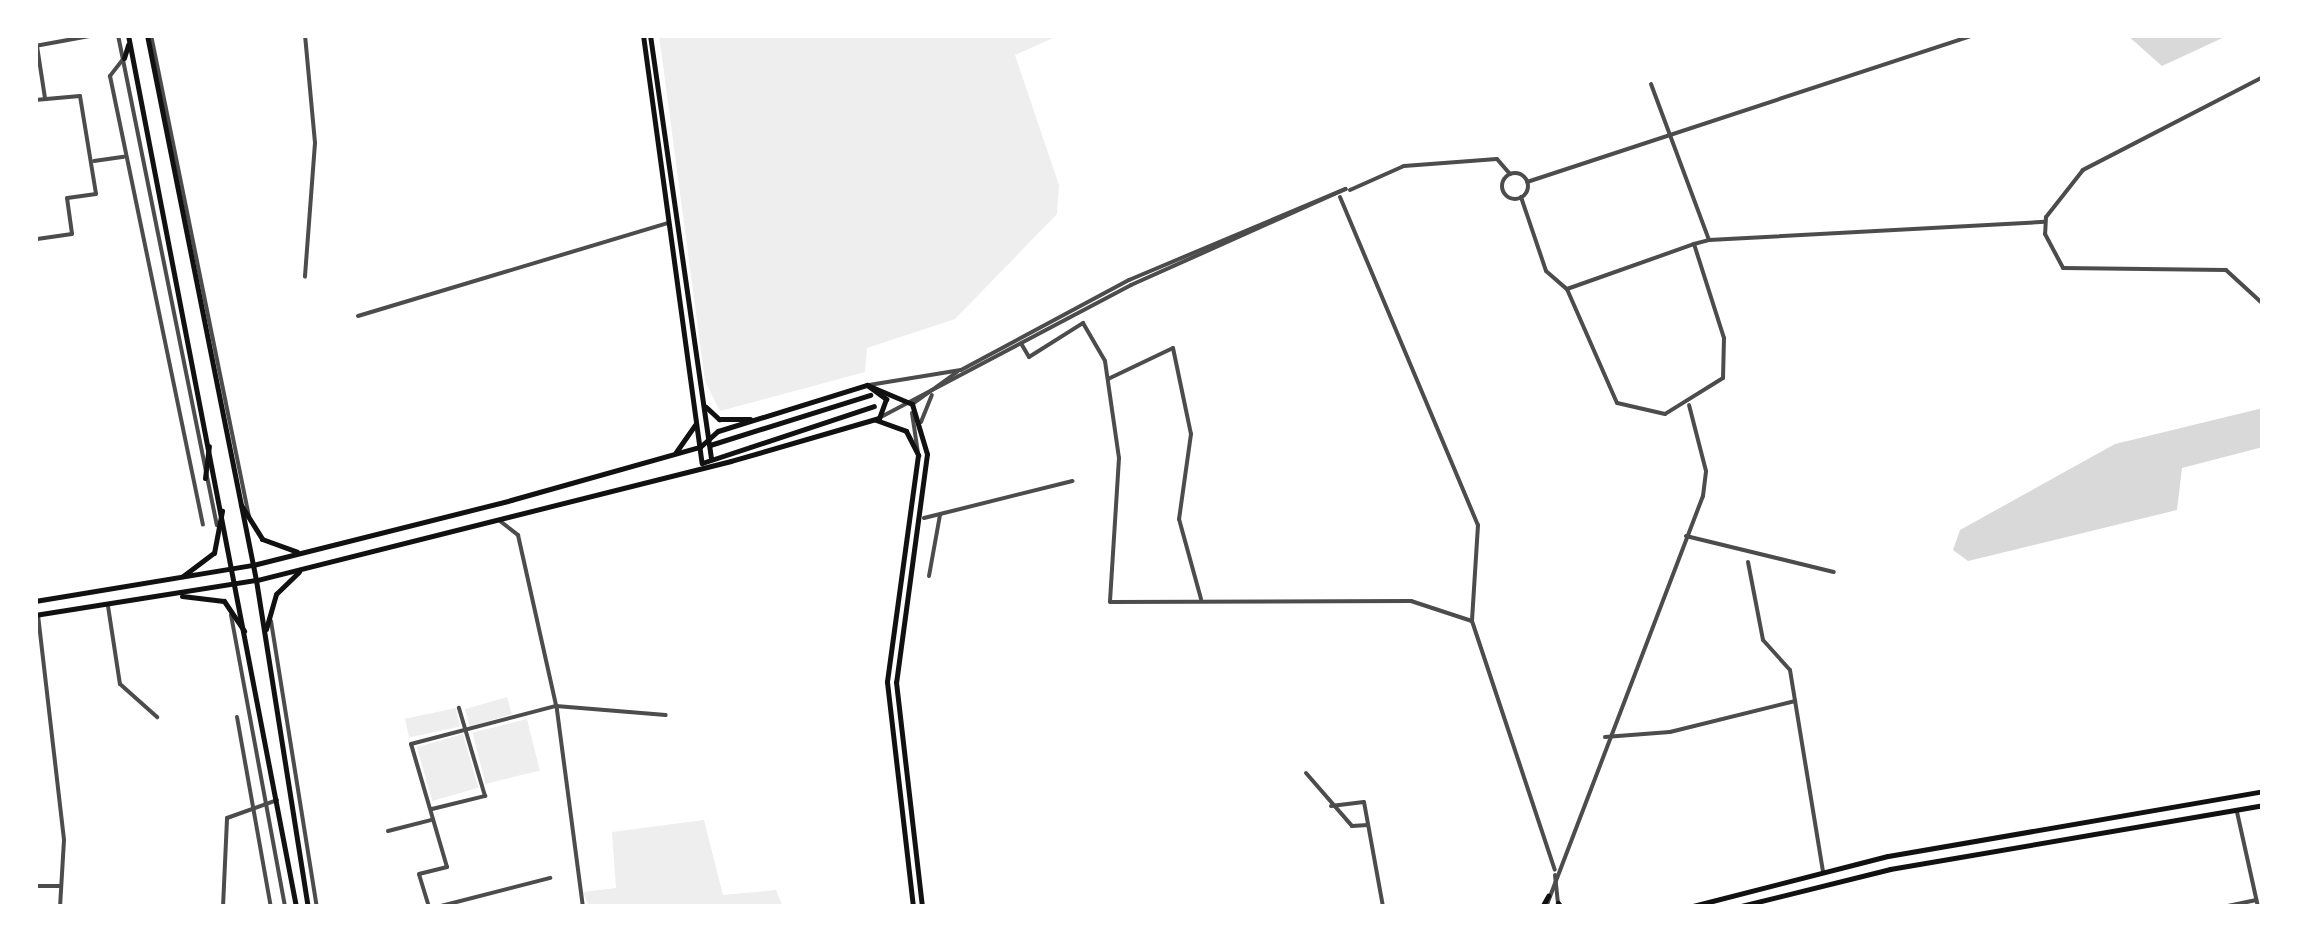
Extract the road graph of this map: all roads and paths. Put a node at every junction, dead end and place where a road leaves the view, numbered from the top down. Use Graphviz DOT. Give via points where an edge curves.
graph roads {
  1 [pos="94,35"];
  2 [pos="118,35"];
  3 [pos="149,35"];
  4 [pos="305,35"];
  5 [pos="646,35"];
  6 [pos="1974,35"];
  7 [pos="128,38"];
  8 [pos="36,46"];
  9 [pos="124,58"];
  10 [pos="2263,77"];
  11 [pos="1652,84"];
  12 [pos="45,98"];
  13 [pos="35,100"];
  14 [pos="1672,140"];
  15 [pos="124,156"];
  16 [pos="92,161"];
  17 [pos="1510,174"];
  18 [pos="1527,182"];
  19 [pos="1350,190"];
  20 [pos="1340,196"];
  21 [pos="1521,197"];
  22 [pos="668,222"];
  23 [pos="2046,222"];
  24 [pos="35,240"];
  25 [pos="1709,240"];
  26 [pos="1694,244"];
  27 [pos="306,277"];
  28 [pos="1567,290"];
  29 [pos="2263,304"];
  30 [pos="358,316"];
  31 [pos="1022,345"];
  32 [pos="961,370"];
  33 [pos="1108,379"];
  34 [pos="866,385"];
  35 [pos="936,390"];
  36 [pos="870,395"];
  37 [pos="703,402"];
  38 [pos="913,405"];
  39 [pos="1688,405"];
  40 [pos="874,406"];
  41 [pos="696,417"];
  42 [pos="758,418"];
  43 [pos="876,419"];
  44 [pos="922,422"];
  45 [pos="210,438"];
  46 [pos="709,442"];
  47 [pos="700,447"];
  48 [pos="673,454"];
  49 [pos="918,456"];
  50 [pos="712,461"];
  51 [pos="702,463"];
  52 [pos="206,478"];
  53 [pos="1072,481"];
  54 [pos="236,494"];
  55 [pos="222,498"];
  56 [pos="940,515"];
  57 [pos="924,518"];
  58 [pos="486,520"];
  59 [pos="203,524"];
  60 [pos="251,525"];
  61 [pos="1686,536"];
  62 [pos="220,538"];
  63 [pos="310,551"];
  64 [pos="1748,562"];
  65 [pos="253,566"];
  66 [pos="311,567"];
  67 [pos="235,569"];
  68 [pos="1834,572"];
  69 [pos="929,576"];
  70 [pos="256,580"];
  71 [pos="168,582"];
  72 [pos="238,583"];
  73 [pos="169,595"];
  74 [pos="1201,600"];
  75 [pos="35,601"];
  76 [pos="108,606"];
  77 [pos="230,606"];
  78 [pos="270,611"];
  79 [pos="36,615"];
  80 [pos="1472,622"];
  81 [pos="265,636"];
  82 [pos="247,639"];
  83 [pos="1795,701"];
  84 [pos="556,706"];
  85 [pos="460,708"];
  86 [pos="666,715"];
  87 [pos="158,717"];
  88 [pos="237,717"];
  89 [pos="466,730"];
  90 [pos="1606,736"];
  91 [pos="1306,774"];
  92 [pos="2263,791"];
  93 [pos="277,800"];
  94 [pos="266,802"];
  95 [pos="2263,805"];
  96 [pos="1332,806"];
  97 [pos="252,808"];
  98 [pos="430,810"];
  99 [pos="2237,812"];
  100 [pos="433,820"];
  101 [pos="1368,826"];
  102 [pos="388,831"];
  103 [pos="1555,870"];
  104 [pos="1823,871"];
  105 [pos="550,878"];
  106 [pos="35,886"];
  107 [pos="62,886"];
  108 [pos="1548,896"];
  109 [pos="2256,900"];
  110 [pos="581,906"];
  111 [pos="1559,906"];
  112 [pos="60,907"];
  113 [pos="222,907"];
  114 [pos="270,907"];
  115 [pos="285,907"];
  116 [pos="296,907"];
  117 [pos="308,907"];
  118 [pos="318,907"];
  119 [pos="429,907"];
  120 [pos="437,907"];
  121 [pos="914,907"];
  122 [pos="922,907"];
  123 [pos="1383,907"];
  124 [pos="1544,907"];
  125 [pos="1688,907"];
  126 [pos="1737,907"];
  127 [pos="2223,907"];
  128 [pos="2258,907"];
  1 -- 8 [label="street"];
  2 -- 9 [label="street"];
  3 -- 54 [label="main road"];
  3 -- 60 [label="street"];
  4 -- 27 [label="street" via="314,143"];
  5 -- 22 [label="main road"];
  5 -- 37 [label="main road"];
  6 -- 14 [label="street"];
  7 -- 9 [label="main road"];
  7 -- 45 [label="main road"];
  8 -- 12 [label="street"];
  9 -- 15 [label="street" via="110,76"];
  9 -- 52 [label="street"];
  10 -- 23 [label="street" via="2082,170"];
  11 -- 14 [label="street"];
  12 -- 13 [label="street"];
  12 -- 16 [label="street" via="80,96"];
  14 -- 18 [label="street"];
  14 -- 25 [label="street"];
  15 -- 16 [label="street"];
  15 -- 59 [label="street"];
  16 -- 24 [label="street" via="96,194 67,198 72,234"];
  17 -- 18 [label="street"];
  17 -- 19 [label="street" via="1497,159 1404,166"];
  17 -- 21 [label="street" via="1503,191"];
  18 -- 21 [label="street"];
  19 -- 20 [label="street"];
  19 -- 32 [label="street" via="1130,280"];
  20 -- 31 [label="street" via="1132,284"];
  20 -- 80 [label="street" via="1478,525"];
  21 -- 28 [label="street" via="1546,271"];
  22 -- 30 [label="street"];
  22 -- 41 [label="main road"];
  23 -- 25 [label="street"];
  23 -- 29 [label="street" via="2063,268 2226,270"];
  25 -- 26 [label="street"];
  26 -- 28 [label="street"];
  26 -- 39 [label="street" via="1724,338 1723,378"];
  28 -- 39 [label="street" via="1617,403 1665,414"];
  31 -- 33 [label="street" via="1029,357 1083,323"];
  31 -- 35 [label="street"];
  32 -- 34 [label="street"];
  32 -- 38 [label="street" via="922,389"];
  33 -- 74 [label="street" via="1118,458 1110,602"];
  33 -- 74 [label="street" via="1172,348 1191,434 1179,519"];
  34 -- 38 [label="main road"];
  34 -- 42 [label="main road"];
  34 -- 43 [label="main road" via="886,398"];
  35 -- 38 [label="street"];
  35 -- 44 [label="street"];
  36 -- 46 [label="main road"];
  37 -- 42 [label="main road" via="718,418"];
  37 -- 46 [label="main road"];
  38 -- 43 [label="street"];
  38 -- 44 [label="main road"];
  38 -- 49 [label="street"];
  39 -- 61 [label="street" via="1706,480"];
  40 -- 50 [label="main road"];
  41 -- 47 [label="main road"];
  41 -- 48 [label="main road"];
  42 -- 46 [label="main road"];
  43 -- 49 [label="main road" via="906,431"];
  43 -- 50 [label="main road"];
  44 -- 57 [label="main road"];
  45 -- 52 [label="main road"];
  45 -- 55 [label="main road"];
  46 -- 47 [label="main road"];
  46 -- 50 [label="main road"];
  47 -- 48 [label="main road"];
  47 -- 51 [label="main road"];
  48 -- 63 [label="main road"];
  49 -- 121 [label="main road" via="888,682"];
  50 -- 51 [label="main road"];
  51 -- 58 [label="main road"];
  52 -- 62 [label="street"];
  53 -- 56 [label="street"];
  54 -- 60 [label="main road"];
  54 -- 65 [label="main road"];
  55 -- 62 [label="main road"];
  55 -- 67 [label="main road"];
  56 -- 57 [label="street"];
  56 -- 69 [label="street"];
  57 -- 122 [label="main road" via="896,682"];
  58 -- 66 [label="main road"];
  58 -- 84 [label="street" via="518,536"];
  60 -- 63 [label="main road" via="278,548"];
  61 -- 68 [label="street"];
  61 -- 90 [label="street"];
  62 -- 71 [label="main road" via="200,568"];
  63 -- 65 [label="main road"];
  64 -- 83 [label="street" via="1763,640 1790,670"];
  65 -- 67 [label="main road"];
  65 -- 70 [label="main road"];
  66 -- 70 [label="main road"];
  66 -- 78 [label="main road" via="284,582"];
  67 -- 71 [label="main road"];
  67 -- 72 [label="main road"];
  70 -- 72 [label="main road"];
  70 -- 81 [label="main road"];
  71 -- 75 [label="main road"];
  72 -- 73 [label="main road"];
  72 -- 82 [label="main road"];
  73 -- 76 [label="main road"];
  73 -- 77 [label="main road"];
  74 -- 80 [label="street" via="1411,601"];
  76 -- 79 [label="main road"];
  76 -- 87 [label="street" via="120,684"];
  77 -- 82 [label="main road"];
  77 -- 94 [label="street"];
  78 -- 81 [label="main road"];
  78 -- 118 [label="street"];
  79 -- 107 [label="street"];
  80 -- 103 [label="street"];
  81 -- 117 [label="main road"];
  82 -- 93 [label="main road"];
  83 -- 90 [label="street" via="1670,732"];
  83 -- 104 [label="street"];
  84 -- 86 [label="street"];
  84 -- 89 [label="street"];
  84 -- 110 [label="street"];
  85 -- 89 [label="street"];
  88 -- 97 [label="street"];
  89 -- 98 [label="street" via="411,744"];
  89 -- 98 [label="street" via="485,796"];
  90 -- 103 [label="street"];
  91 -- 96 [label="street"];
  92 -- 104 [label="main road"];
  93 -- 94 [label="street"];
  93 -- 116 [label="main road"];
  94 -- 97 [label="street"];
  94 -- 115 [label="street"];
  95 -- 99 [label="main road"];
  96 -- 101 [label="street" via="1352,826"];
  96 -- 101 [label="street" via="1364,802"];
  97 -- 113 [label="street" via="227,818 220,839"];
  97 -- 114 [label="street"];
  98 -- 100 [label="street"];
  99 -- 109 [label="street"];
  99 -- 126 [label="main road" via="1890,869"];
  100 -- 102 [label="street"];
  100 -- 119 [label="street" via="446,867 419,874"];
  101 -- 123 [label="street"];
  103 -- 108 [label="street"];
  103 -- 111 [label="street"];
  104 -- 125 [label="main road"];
  105 -- 120 [label="street"];
  106 -- 107 [label="street"];
  107 -- 112 [label="street"];
  108 -- 124 [label="main road"];
  109 -- 127 [label="street"];
  109 -- 128 [label="street"];
}
